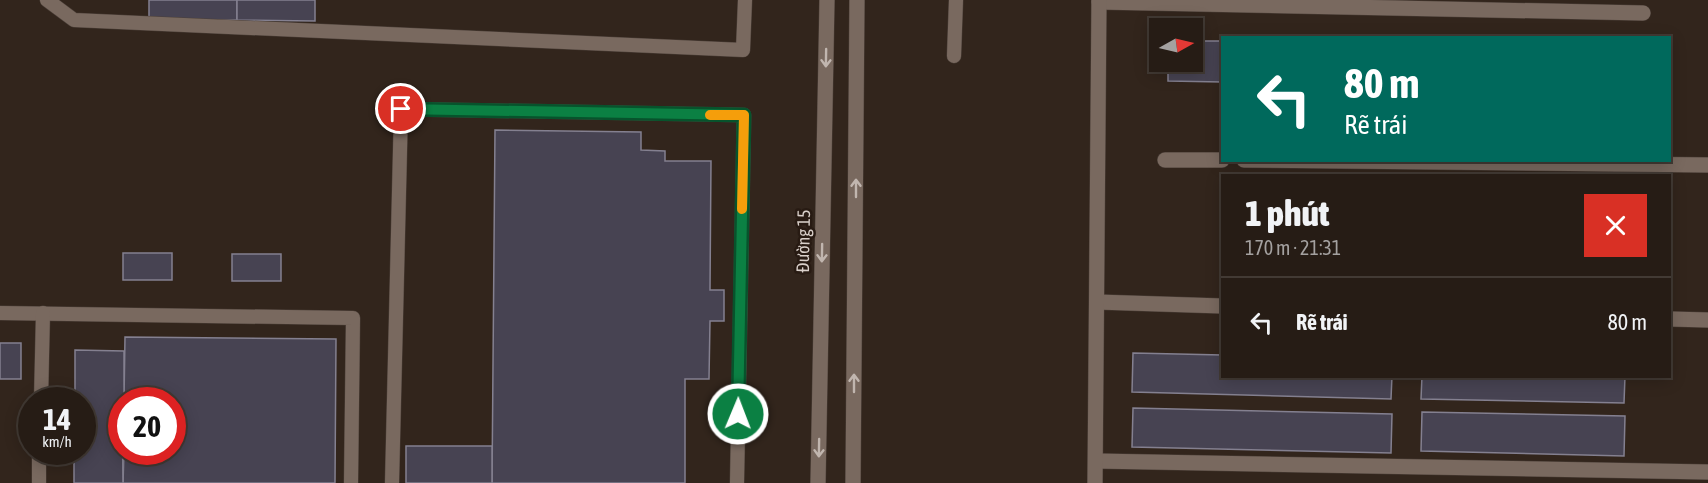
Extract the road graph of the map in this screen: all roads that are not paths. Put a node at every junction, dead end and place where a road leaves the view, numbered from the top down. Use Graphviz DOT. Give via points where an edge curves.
graph roads {
  1 [pos="47,0"];
  2 [pos="744,0"];
  3 [pos="827,0"];
  4 [pos="857,0"];
  5 [pos="956,0"];
  6 [pos="1099,1"];
  7 [pos="1643,14"];
  8 [pos="954,56"];
  9 [pos="1165,160"];
  10 [pos="1221,160"];
  11 [pos="1430,162"];
  12 [pos="1708,165"];
  13 [pos="1097,302"];
  14 [pos="1221,306"];
  15 [pos="0,313"];
  16 [pos="43,314"];
  17 [pos="1671,319"];
  18 [pos="1708,320"];
  19 [pos="41,387"];
  20 [pos="1096,461"];
  21 [pos="39,465"];
  22 [pos="1708,472"];
  23 [pos="39,483"];
  24 [pos="351,483"];
  25 [pos="392,483"];
  26 [pos="737,483"];
  27 [pos="818,483"];
  28 [pos="853,483"];
  29 [pos="1095,483"];
  1 -- 2 [label="lane" via="74,20 743,50"];
  3 -- 27 [label="street, Đường 15, one-way"];
  28 -- 4 [label="street, one-way"];
  5 -- 8 [label="lane"];
  6 -- 7 [label="street"];
  6 -- 13 [label="street"];
  9 -- 10 [label="street"];
  11 -- 12 [label="street"];
  13 -- 14 [label="street"];
  13 -- 20 [label="street"];
  15 -- 16 [label="lane"];
  16 -- 19 [label="lane"];
  16 -- 24 [label="lane" via="353,318"];
  17 -- 18 [label="street"];
  20 -- 22 [label="street"];
  20 -- 29 [label="street"];
  21 -- 23 [label="lane"];
  25 -- 26 [label="lane" via="401,109 744,115"];
}
